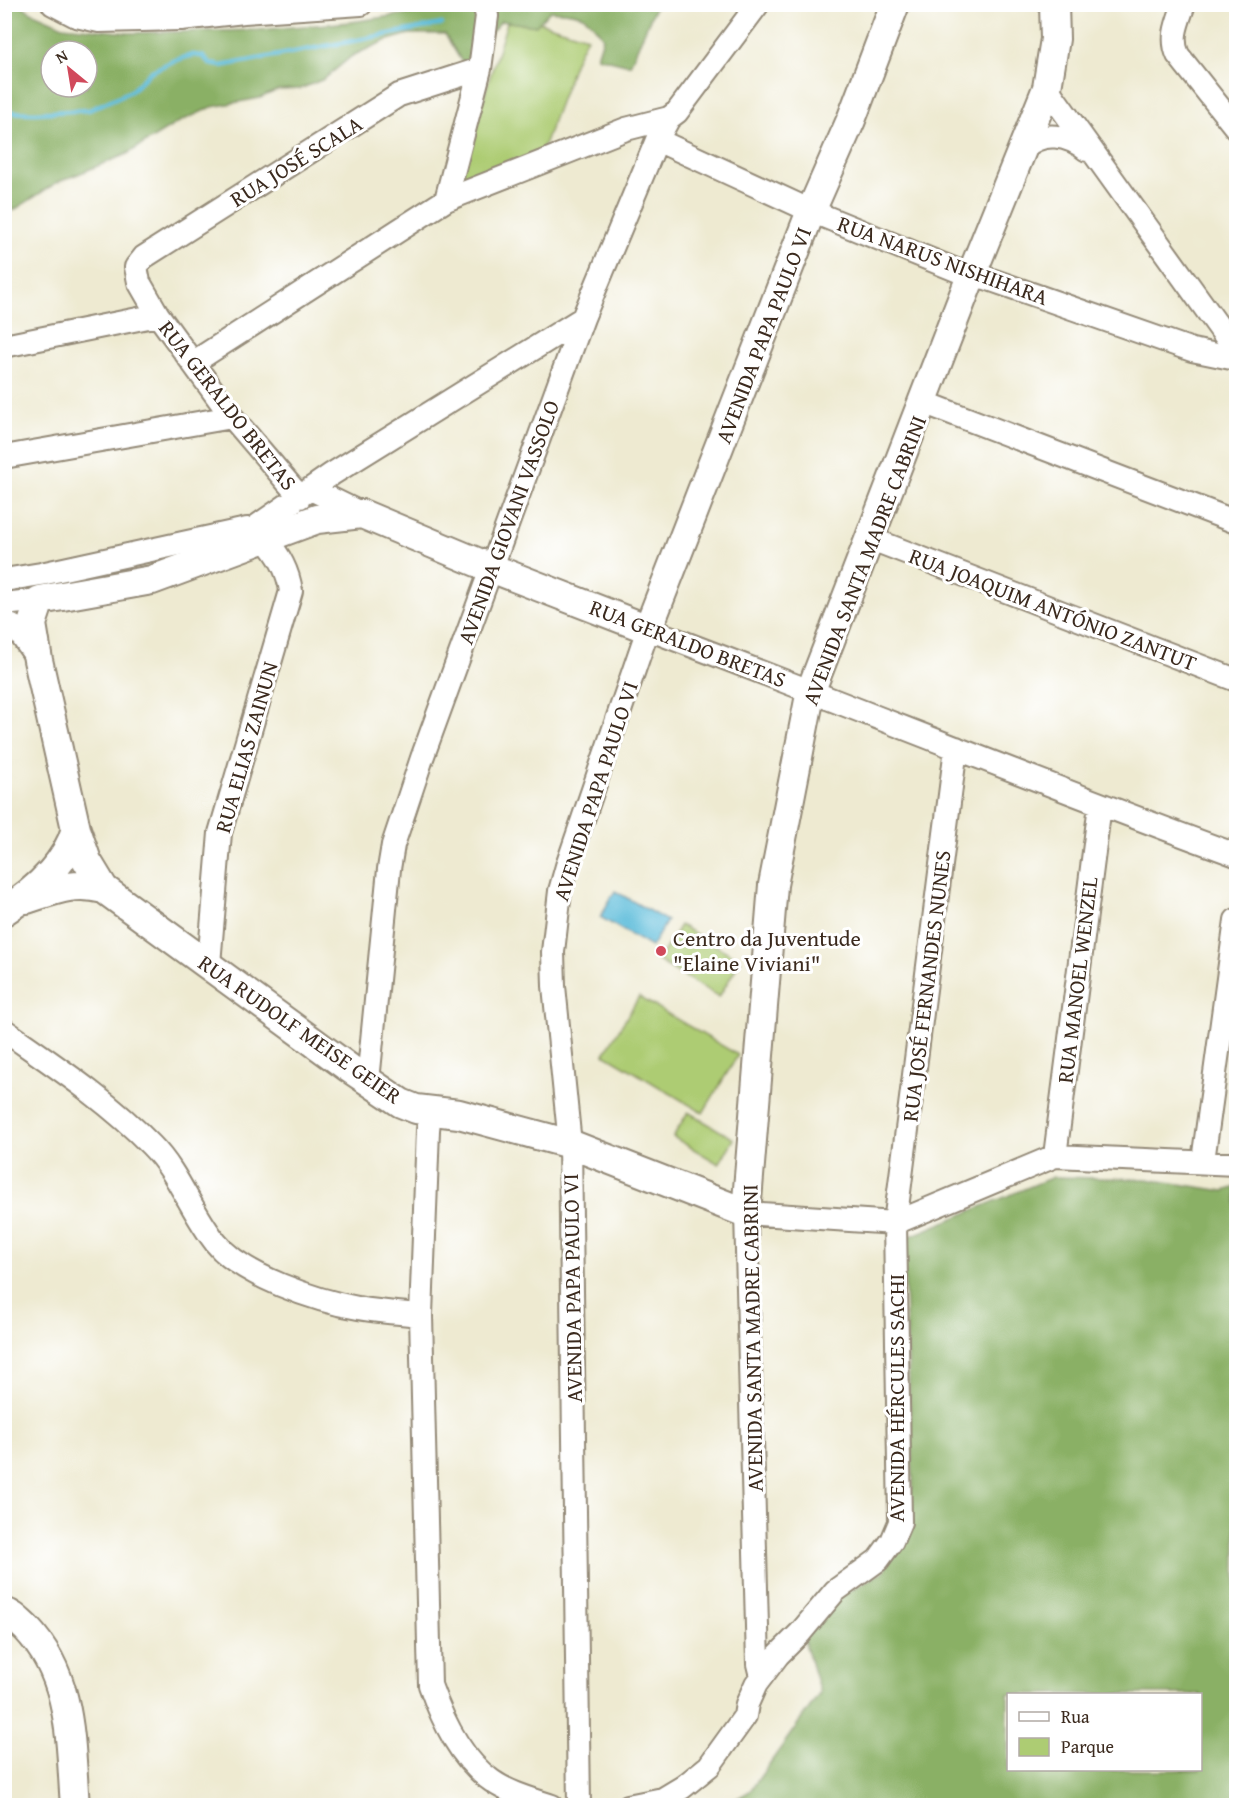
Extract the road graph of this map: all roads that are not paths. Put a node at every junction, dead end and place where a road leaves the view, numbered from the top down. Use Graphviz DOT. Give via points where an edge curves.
graph roads {
  1 [pos="53,4"];
  2 [pos="362,4"];
  3 [pos="484,4"];
  4 [pos="758,4"];
  5 [pos="895,4"];
  6 [pos="1054,4"];
  7 [pos="1184,4"];
  8 [pos="480,69"];
  9 [pos="1047,88"];
  10 [pos="669,118"];
  11 [pos="1236,128"];
  12 [pos="657,140"];
  13 [pos="1024,148"];
  14 [pos="1093,154"];
  15 [pos="446,200"];
  16 [pos="811,211"];
  17 [pos="971,276"];
  18 [pos="139,282"];
  19 [pos="158,315"];
  20 [pos="583,318"];
  21 [pos="4,346"];
  22 [pos="1236,351"];
  23 [pos="1236,359"];
  24 [pos="194,362"];
  25 [pos="923,402"];
  26 [pos="232,417"];
  27 [pos="4,457"];
  28 [pos="305,493"];
  29 [pos="362,514"];
  30 [pos="1236,522"];
  31 [pos="260,533"];
  32 [pos="869,538"];
  33 [pos="491,568"];
  34 [pos="4,580"];
  35 [pos="40,600"];
  36 [pos="4,604"];
  37 [pos="4,621"];
  38 [pos="648,629"];
  39 [pos="38,660"];
  40 [pos="1236,680"];
  41 [pos="811,690"];
  42 [pos="956,748"];
  43 [pos="1100,805"];
  44 [pos="76,829"];
  45 [pos="1236,855"];
  46 [pos="104,889"];
  47 [pos="12,906"];
  48 [pos="1236,920"];
  49 [pos="208,964"];
  50 [pos="4,1030"];
  51 [pos="368,1081"];
  52 [pos="430,1111"];
  53 [pos="570,1144"];
  54 [pos="1055,1156"];
  55 [pos="1203,1161"];
  56 [pos="1236,1164"];
  57 [pos="747,1213"];
  58 [pos="895,1223"];
  59 [pos="421,1315"];
  60 [pos="4,1612"];
  61 [pos="761,1676"];
  62 [pos="75,1806"];
  63 [pos="552,1806"];
  64 [pos="579,1806"];
  65 [pos="628,1806"];
  1 -- 2 [label="street" via="76,16 99,21 181,19"];
  3 -- 8 [label="street" via="487,16"];
  4 -- 10 [label="street, AVENIDA GIOVANI VASSOLO"];
  5 -- 16 [label="main road, AVENIDA PAPA PAULO VI"];
  6 -- 9 [label="main road, AVENIDA SANTA MADRE CABRINI" via="1055,39"];
  7 -- 11 [label="street" via="1174,31 1178,55"];
  8 -- 15 [label="street"];
  8 -- 18 [label="street, RUA JOSÉ SCALA" via="399,95 144,257 136,267"];
  9 -- 13 [label="main road, AVENIDA SANTA MADRE CABRINI"];
  9 -- 14 [label="street"];
  10 -- 12 [label="street, AVENIDA GIOVANI VASSOLO"];
  10 -- 15 [label="street" via="626,129"];
  12 -- 16 [label="street, RUA NARUS NISHIHARA"];
  12 -- 20 [label="street, AVENIDA GIOVANI VASSOLO"];
  13 -- 14 [label="street" via="1034,140 1063,136"];
  13 -- 17 [label="main road, AVENIDA SANTA MADRE CABRINI"];
  14 -- 22 [label="street"];
  15 -- 24 [label="street"];
  16 -- 17 [label="street, RUA NARUS NISHIHARA"];
  16 -- 38 [label="main road, AVENIDA PAPA PAULO VI"];
  17 -- 23 [label="street, RUA NARUS NISHIHARA" via="1192,350"];
  17 -- 25 [label="main road, AVENIDA SANTA MADRE CABRINI"];
  18 -- 19 [label="street, RUA GERALDO BRETAS"];
  19 -- 21 [label="street"];
  19 -- 24 [label="street, RUA GERALDO BRETAS"];
  20 -- 28 [label="street"];
  20 -- 33 [label="street, AVENIDA GIOVANI VASSOLO"];
  24 -- 26 [label="street, RUA GERALDO BRETAS"];
  25 -- 30 [label="street"];
  25 -- 32 [label="main road, AVENIDA SANTA MADRE CABRINI"];
  26 -- 27 [label="street"];
  26 -- 28 [label="street, RUA GERALDO BRETAS"];
  28 -- 29 [label="street, RUA GERALDO BRETAS"];
  28 -- 31 [label="street"];
  29 -- 31 [label="main road" via="317,519"];
  29 -- 33 [label="main road, RUA GERALDO BRETAS"];
  31 -- 34 [label="street"];
  31 -- 35 [label="main road" via="206,561 152,580"];
  31 -- 49 [label="street, RUA ELIAS ZAINUN" via="280,556 291,591 220,833"];
  32 -- 40 [label="street, RUA JOAQUIM ANTÓNIO ZANTUT"];
  32 -- 41 [label="main road, AVENIDA SANTA MADRE CABRINI"];
  33 -- 38 [label="main road, RUA GERALDO BRETAS"];
  33 -- 51 [label="street, AVENIDA GIOVANI VASSOLO" via="393,845"];
  35 -- 36 [label="street"];
  35 -- 39 [label="main road" via="32,624"];
  37 -- 39 [label="street" via="16,628"];
  38 -- 41 [label="street, RUA GERALDO BRETAS"];
  38 -- 53 [label="street, AVENIDA PAPA PAULO VI" via="560,891 553,952 554,986"];
  39 -- 44 [label="main road"];
  41 -- 42 [label="street, RUA GERALDO BRETAS"];
  41 -- 57 [label="main road, AVENIDA SANTA MADRE CABRINI" via="773,885"];
  42 -- 43 [label="street, RUA GERALDO BRETAS"];
  42 -- 58 [label="street, RUA JOSÉ FERNANDES NUNES"];
  43 -- 45 [label="street, RUA GERALDO BRETAS"];
  43 -- 54 [label="street, RUA MANOEL WENZEL"];
  44 -- 46 [label="main road" via="87,861"];
  44 -- 47 [label="main road" via="57,866"];
  46 -- 47 [label="main road" via="72,885"];
  46 -- 49 [label="main road, RUA RUDOLF MEISE GEIER"];
  48 -- 55 [label="street"];
  49 -- 51 [label="main road, RUA RUDOLF MEISE GEIER"];
  50 -- 59 [label="street" via="124,1118 173,1173 218,1245 239,1263 324,1300"];
  51 -- 52 [label="main road, RUA RUDOLF MEISE GEIER" via="401,1103"];
  52 -- 53 [label="main road, RUA RUDOLF MEISE GEIER" via="459,1114"];
  52 -- 59 [label="street"];
  53 -- 57 [label="main road, RUA RUDOLF MEISE GEIER"];
  53 -- 64 [label="street, AVENIDA PAPA PAULO VI"];
  54 -- 55 [label="street"];
  54 -- 58 [label="street"];
  55 -- 56 [label="street"];
  57 -- 58 [label="street, RUA RUDOLF MEISE GEIER"];
  57 -- 61 [label="street, AVENIDA SANTA MADRE CABRINI"];
  58 -- 61 [label="street, AVENIDA HÉRCULES SACHI" via="900,1522 878,1560 835,1591"];
  59 -- 63 [label="street" via="430,1685 449,1730 476,1766 508,1790"];
  60 -- 62 [label="main road" via="12,1614 37,1640 56,1670 69,1720"];
  61 -- 65 [label="street, AVENIDA HÉRCULES SACHI" via="745,1716 709,1766 663,1799"];
}
